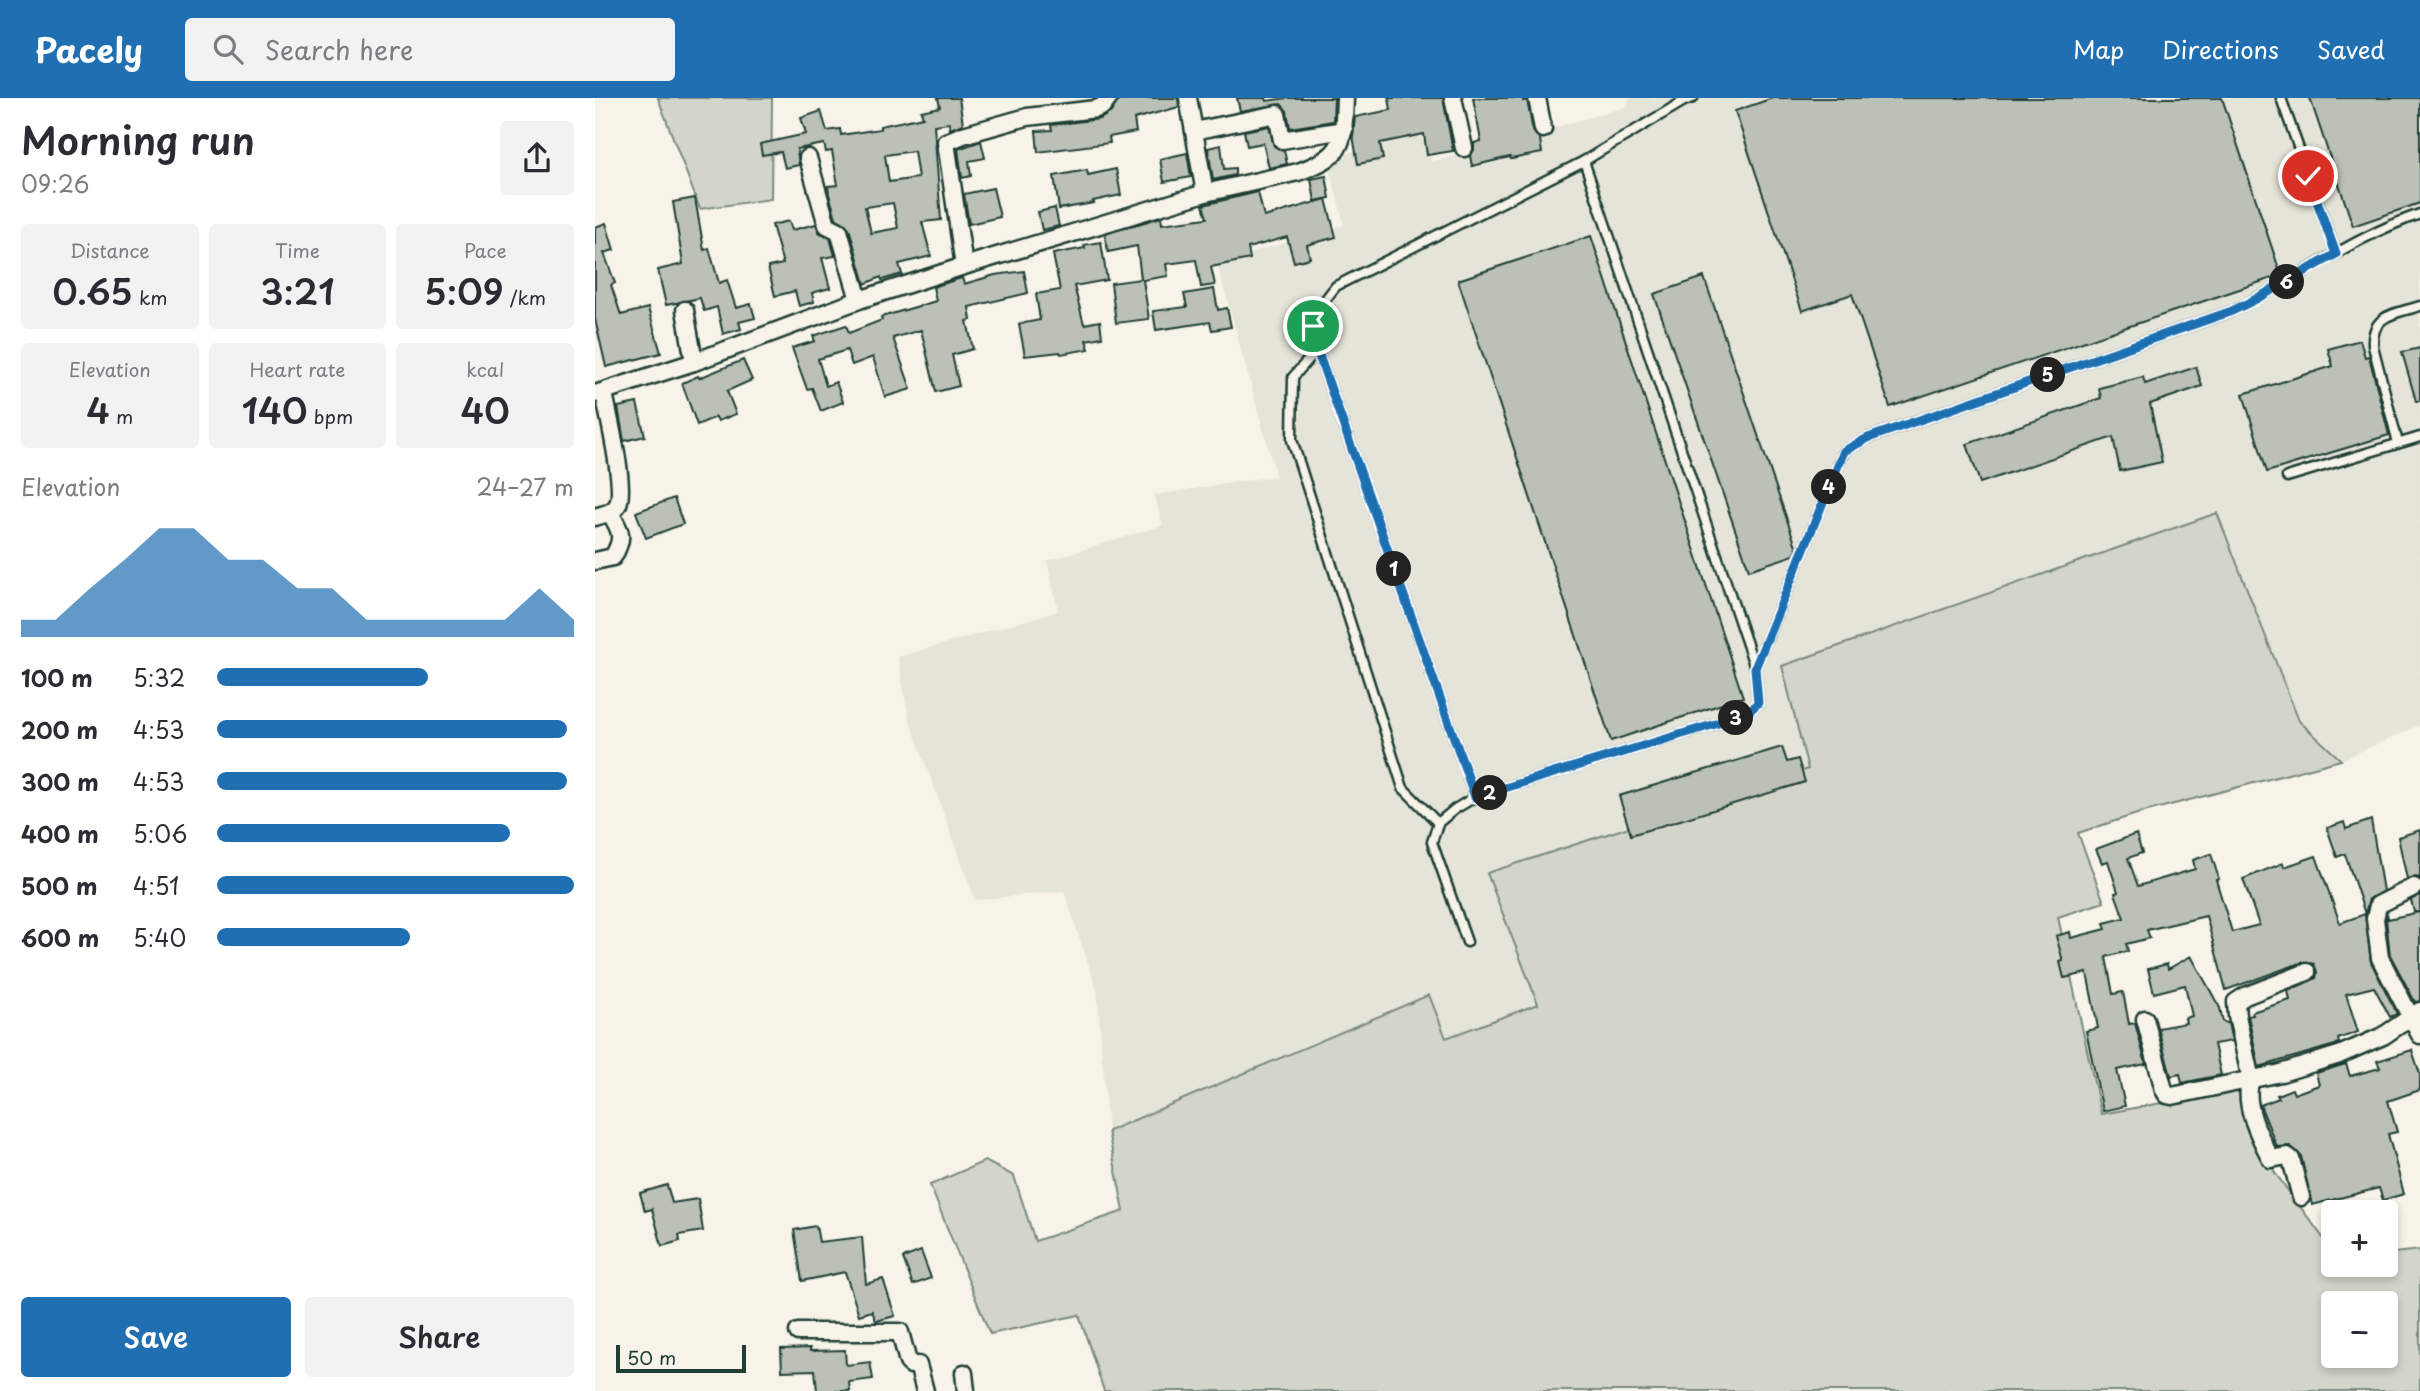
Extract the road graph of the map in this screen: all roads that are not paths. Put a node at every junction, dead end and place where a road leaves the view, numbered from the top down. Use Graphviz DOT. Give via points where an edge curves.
graph roads {
  1 [pos="1109,98"];
  2 [pos="1188,98"];
  3 [pos="1345,98"];
  4 [pos="1453,98"];
  5 [pos="1537,98"];
  6 [pos="2281,98"];
  7 [pos="1686,99"];
  8 [pos="1543,128"];
  9 [pos="1344,130"];
  10 [pos="1194,131"];
  11 [pos="1464,148"];
  12 [pos="808,158"];
  13 [pos="1584,160"];
  14 [pos="1205,193"];
  15 [pos="2420,214"];
  16 [pos="2336,254"];
  17 [pos="964,266"];
  18 [pos="859,300"];
  19 [pos="2420,306"];
  20 [pos="685,310"];
  21 [pos="1317,350"];
  22 [pos="694,362"];
  23 [pos="600,393"];
  24 [pos="2420,437"];
  25 [pos="2398,443"];
  26 [pos="2287,477"];
  27 [pos="602,515"];
  28 [pos="595,561"];
  29 [pos="1755,668"];
  30 [pos="1475,797"];
  31 [pos="1439,822"];
  32 [pos="2414,887"];
  33 [pos="1467,942"];
  34 [pos="2307,972"];
  35 [pos="2416,1013"];
  36 [pos="2145,1019"];
  37 [pos="2420,1035"];
  38 [pos="2251,1080"];
  39 [pos="2301,1197"];
  40 [pos="798,1332"];
  41 [pos="964,1373"];
  42 [pos="925,1391"];
  43 [pos="967,1391"];
  1 -- 17 [label="street" via="1095,109 1027,117 946,142"];
  2 -- 10 [label="street"];
  3 -- 9 [label="street"];
  4 -- 11 [label="street"];
  5 -- 8 [label="street"];
  6 -- 16 [label="lane"];
  7 -- 13 [label="lane"];
  9 -- 10 [label="street" via="1282,140 1277,114"];
  9 -- 14 [label="street" via="1335,154 1326,161 1299,173"];
  10 -- 14 [label="street"];
  12 -- 18 [label="street" via="827,225 839,232"];
  13 -- 21 [label="lane" via="1336,286 1319,307 1313,326"];
  13 -- 29 [label="lane"];
  14 -- 17 [label="street"];
  15 -- 16 [label="lane"];
  16 -- 29 [label="lane" via="2232,311 1868,438 1844,451"];
  17 -- 18 [label="street"];
  18 -- 22 [label="street"];
  19 -- 25 [label="lane" via="2385,317 2372,333"];
  20 -- 22 [label="street"];
  21 -- 30 [label="lane"];
  21 -- 31 [label="lane" via="1293,377 1292,440 1403,788"];
  22 -- 23 [label="street"];
  23 -- 27 [label="street" via="621,489 618,506"];
  24 -- 25 [label="lane"];
  25 -- 26 [label="lane"];
  27 -- 28 [label="street" via="619,528 621,543 613,557"];
  29 -- 30 [label="lane" via="1758,703 1745,715"];
  30 -- 31 [label="lane"];
  31 -- 33 [label="lane" via="1432,842"];
  32 -- 35 [label="street" via="2378,905 2375,919 2386,972"];
  34 -- 38 [label="street" via="2236,1002"];
  35 -- 37 [label="street"];
  35 -- 38 [label="street" via="2383,1036 2339,1055"];
  36 -- 38 [label="street" via="2167,1095"];
  38 -- 39 [label="street" via="2247,1102 2269,1156 2291,1159"];
  40 -- 42 [label="street" via="899,1332 908,1362 918,1365"];
  41 -- 43 [label="street"];
}
